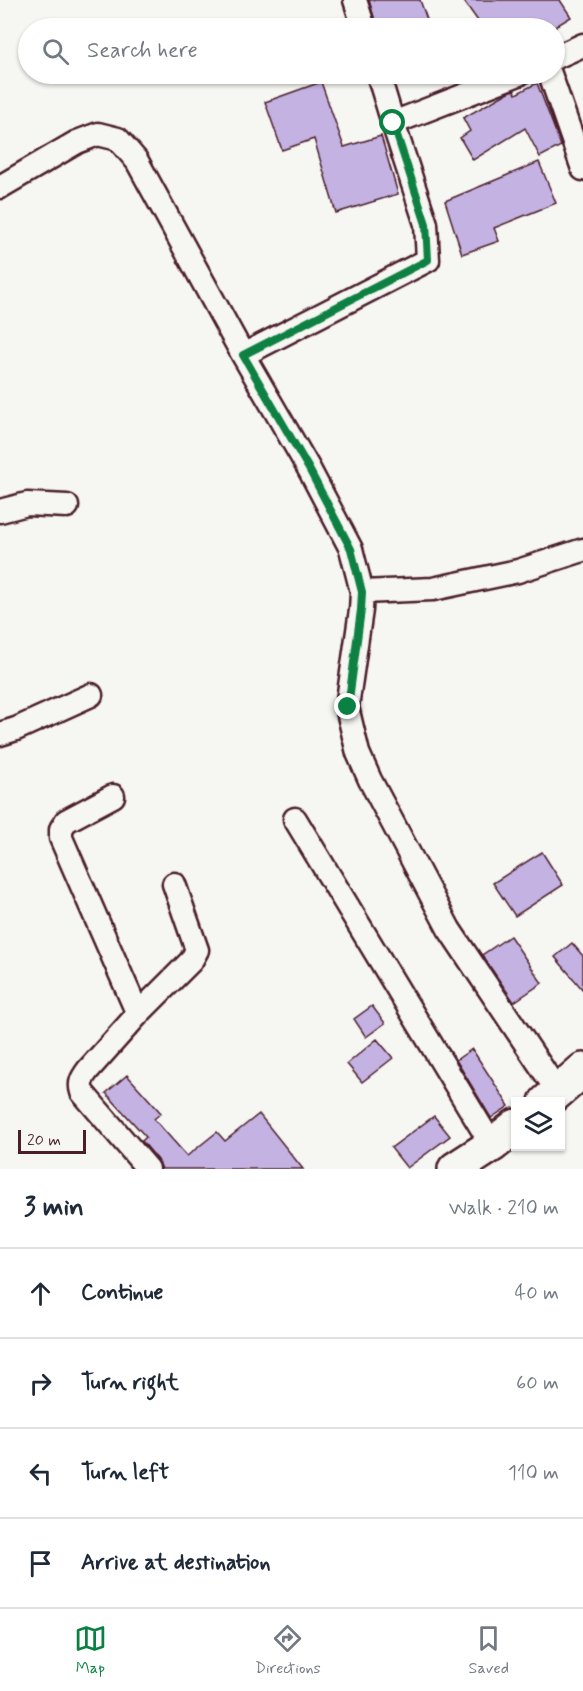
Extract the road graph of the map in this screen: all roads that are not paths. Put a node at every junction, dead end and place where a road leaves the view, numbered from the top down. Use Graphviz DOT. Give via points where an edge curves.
graph roads {
  1 [pos="355,0"];
  2 [pos="361,18"];
  3 [pos="583,45"];
  4 [pos="565,53"];
  5 [pos="381,84"];
  6 [pos="493,84"];
  7 [pos="553,84"];
  8 [pos="393,123"];
  9 [pos="583,169"];
  10 [pos="0,187"];
  11 [pos="243,355"];
  12 [pos="67,506"];
  13 [pos="0,511"];
  14 [pos="583,550"];
  15 [pos="362,592"];
  16 [pos="91,695"];
  17 [pos="0,734"];
  18 [pos="113,796"];
  19 [pos="296,819"];
  20 [pos="174,884"];
  21 [pos="138,1014"];
  22 [pos="583,1070"];
  23 [pos="552,1097"];
  24 [pos="504,1135"];
  25 [pos="148,1169"];
  26 [pos="455,1169"];
  1 -- 2 [label="street"];
  3 -- 4 [label="street"];
  5 -- 8 [label="street"];
  6 -- 8 [label="street"];
  7 -- 9 [label="street"];
  8 -- 11 [label="street" via="426,224 428,260"];
  10 -- 11 [label="street" via="77,142 98,134 118,139 137,162"];
  11 -- 15 [label="street" via="351,549"];
  12 -- 13 [label="street" via="27,504"];
  14 -- 15 [label="street" via="518,571 433,589"];
  15 -- 23 [label="street" via="348,707 358,753 449,929"];
  16 -- 17 [label="street"];
  18 -- 21 [label="street" via="66,821 61,837"];
  19 -- 24 [label="street"];
  20 -- 21 [label="street" via="197,950 192,961"];
  21 -- 25 [label="street" via="82,1077 80,1086"];
  22 -- 23 [label="main road"];
  24 -- 26 [label="main road"];
}
